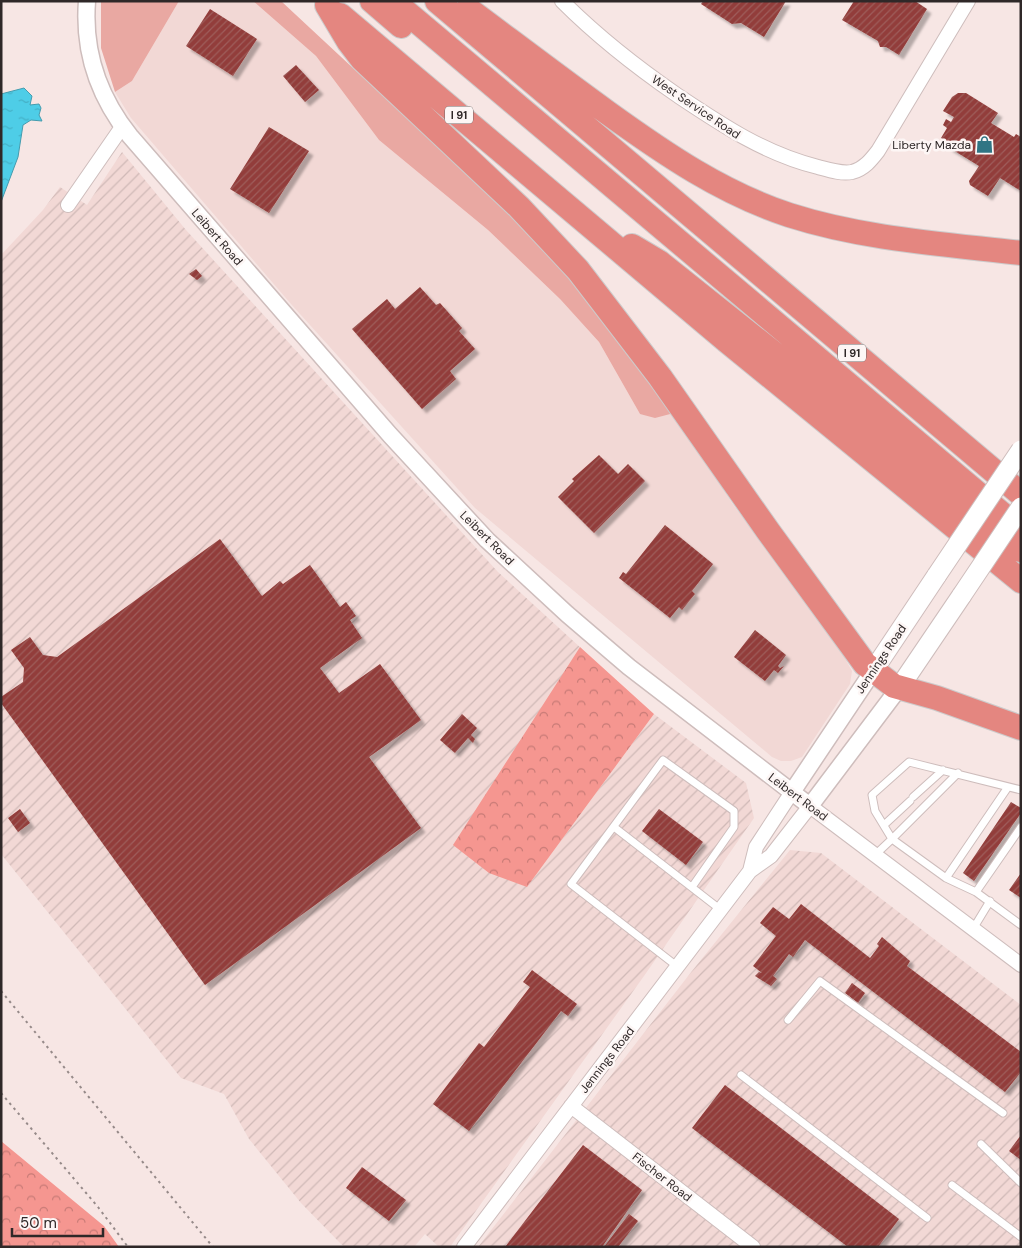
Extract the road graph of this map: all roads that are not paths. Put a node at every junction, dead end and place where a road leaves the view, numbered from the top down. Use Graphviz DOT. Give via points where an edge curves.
graph roads {
  1 [pos="87,1"];
  2 [pos="372,1"];
  3 [pos="393,1"];
  4 [pos="437,1"];
  5 [pos="459,1"];
  6 [pos="562,1"];
  7 [pos="968,1"];
  8 [pos="325,3"];
  9 [pos="122,127"];
  10 [pos="68,205"];
  11 [pos="590,226"];
  12 [pos="1021,253"];
  13 [pos="1021,450"];
  14 [pos="916,466"];
  15 [pos="1021,494"];
  16 [pos="1021,507"];
  17 [pos="1021,530"];
  18 [pos="1021,550"];
  19 [pos="1021,581"];
  20 [pos="873,671"];
  21 [pos="899,688"];
  22 [pos="1021,728"];
  23 [pos="943,770"];
  24 [pos="958,773"];
  25 [pos="1008,787"];
  26 [pos="1021,790"];
  27 [pos="792,792"];
  28 [pos="810,806"];
  29 [pos="884,825"];
  30 [pos="614,827"];
  31 [pos="1021,827"];
  32 [pos="892,839"];
  33 [pos="875,855"];
  34 [pos="750,872"];
  35 [pos="946,878"];
  36 [pos="692,887"];
  37 [pos="976,892"];
  38 [pos="990,901"];
  39 [pos="721,910"];
  40 [pos="1021,925"];
  41 [pos="973,929"];
  42 [pos="1021,965"];
  43 [pos="678,967"];
  44 [pos="788,1020"];
  45 [pos="741,1075"];
  46 [pos="571,1106"];
  47 [pos="1004,1113"];
  48 [pos="981,1144"];
  49 [pos="1021,1183"];
  50 [pos="952,1185"];
  51 [pos="927,1218"];
  52 [pos="1021,1237"];
  53 [pos="464,1247"];
  54 [pos="753,1247"];
  1 -- 9 [label="street, Leibert Road" via="87,37 94,72 109,107"];
  2 -- 14 [label="highway" via="886,436"];
  3 -- 17 [label="highway"];
  4 -- 15 [label="highway, I 91"];
  5 -- 12 [label="highway" via="663,152 752,201 806,220 866,234"];
  6 -- 7 [label="street, West Service Road" via="595,34 641,70 724,127 794,161 846,172 860,169 878,151"];
  8 -- 11 [label="highway, I 91"];
  8 -- 20 [label="highway" via="362,59 519,207 593,288 826,611"];
  9 -- 10 [label="street"];
  9 -- 27 [label="street, Leibert Road" via="390,435 487,540 600,643"];
  11 -- 14 [label="highway" via="659,262"];
  11 -- 19 [label="highway, I 91"];
  13 -- 20 [label="main road, Jennings Road, bridge"];
  14 -- 18 [label="highway"];
  16 -- 21 [label="main road, Jennings Road, bridge"];
  20 -- 21 [label="highway"];
  20 -- 27 [label="street, Jennings Road"];
  21 -- 22 [label="highway"];
  21 -- 28 [label="street, Jennings Road"];
  23 -- 24 [label="lane"];
  23 -- 29 [label="lane"];
  23 -- 29 [label="lane" via="909,762 872,795 875,811"];
  24 -- 25 [label="lane"];
  24 -- 32 [label="lane"];
  25 -- 26 [label="lane"];
  25 -- 35 [label="lane"];
  27 -- 28 [label="street, Leibert Road"];
  27 -- 34 [label="street, Jennings Road" via="756,846"];
  28 -- 33 [label="street, Leibert Road"];
  28 -- 34 [label="street, Jennings Road" via="771,856"];
  29 -- 32 [label="lane"];
  30 -- 36 [label="lane"];
  30 -- 36 [label="lane" via="663,760 734,811 734,827"];
  30 -- 43 [label="lane" via="571,884"];
  31 -- 37 [label="lane"];
  32 -- 33 [label="lane"];
  32 -- 35 [label="lane"];
  33 -- 41 [label="street, Leibert Road"];
  34 -- 39 [label="street, Jennings Road"];
  35 -- 37 [label="lane"];
  36 -- 39 [label="lane"];
  37 -- 38 [label="lane"];
  38 -- 40 [label="lane"];
  38 -- 41 [label="lane"];
  39 -- 43 [label="street, Jennings Road"];
  41 -- 42 [label="street, Leibert Road"];
  43 -- 46 [label="street, Jennings Road"];
  44 -- 47 [label="lane" via="820,981"];
  45 -- 51 [label="lane"];
  46 -- 53 [label="street, Jennings Road"];
  46 -- 54 [label="street, Fischer Road"];
  48 -- 49 [label="lane"];
  50 -- 52 [label="lane"];
}
